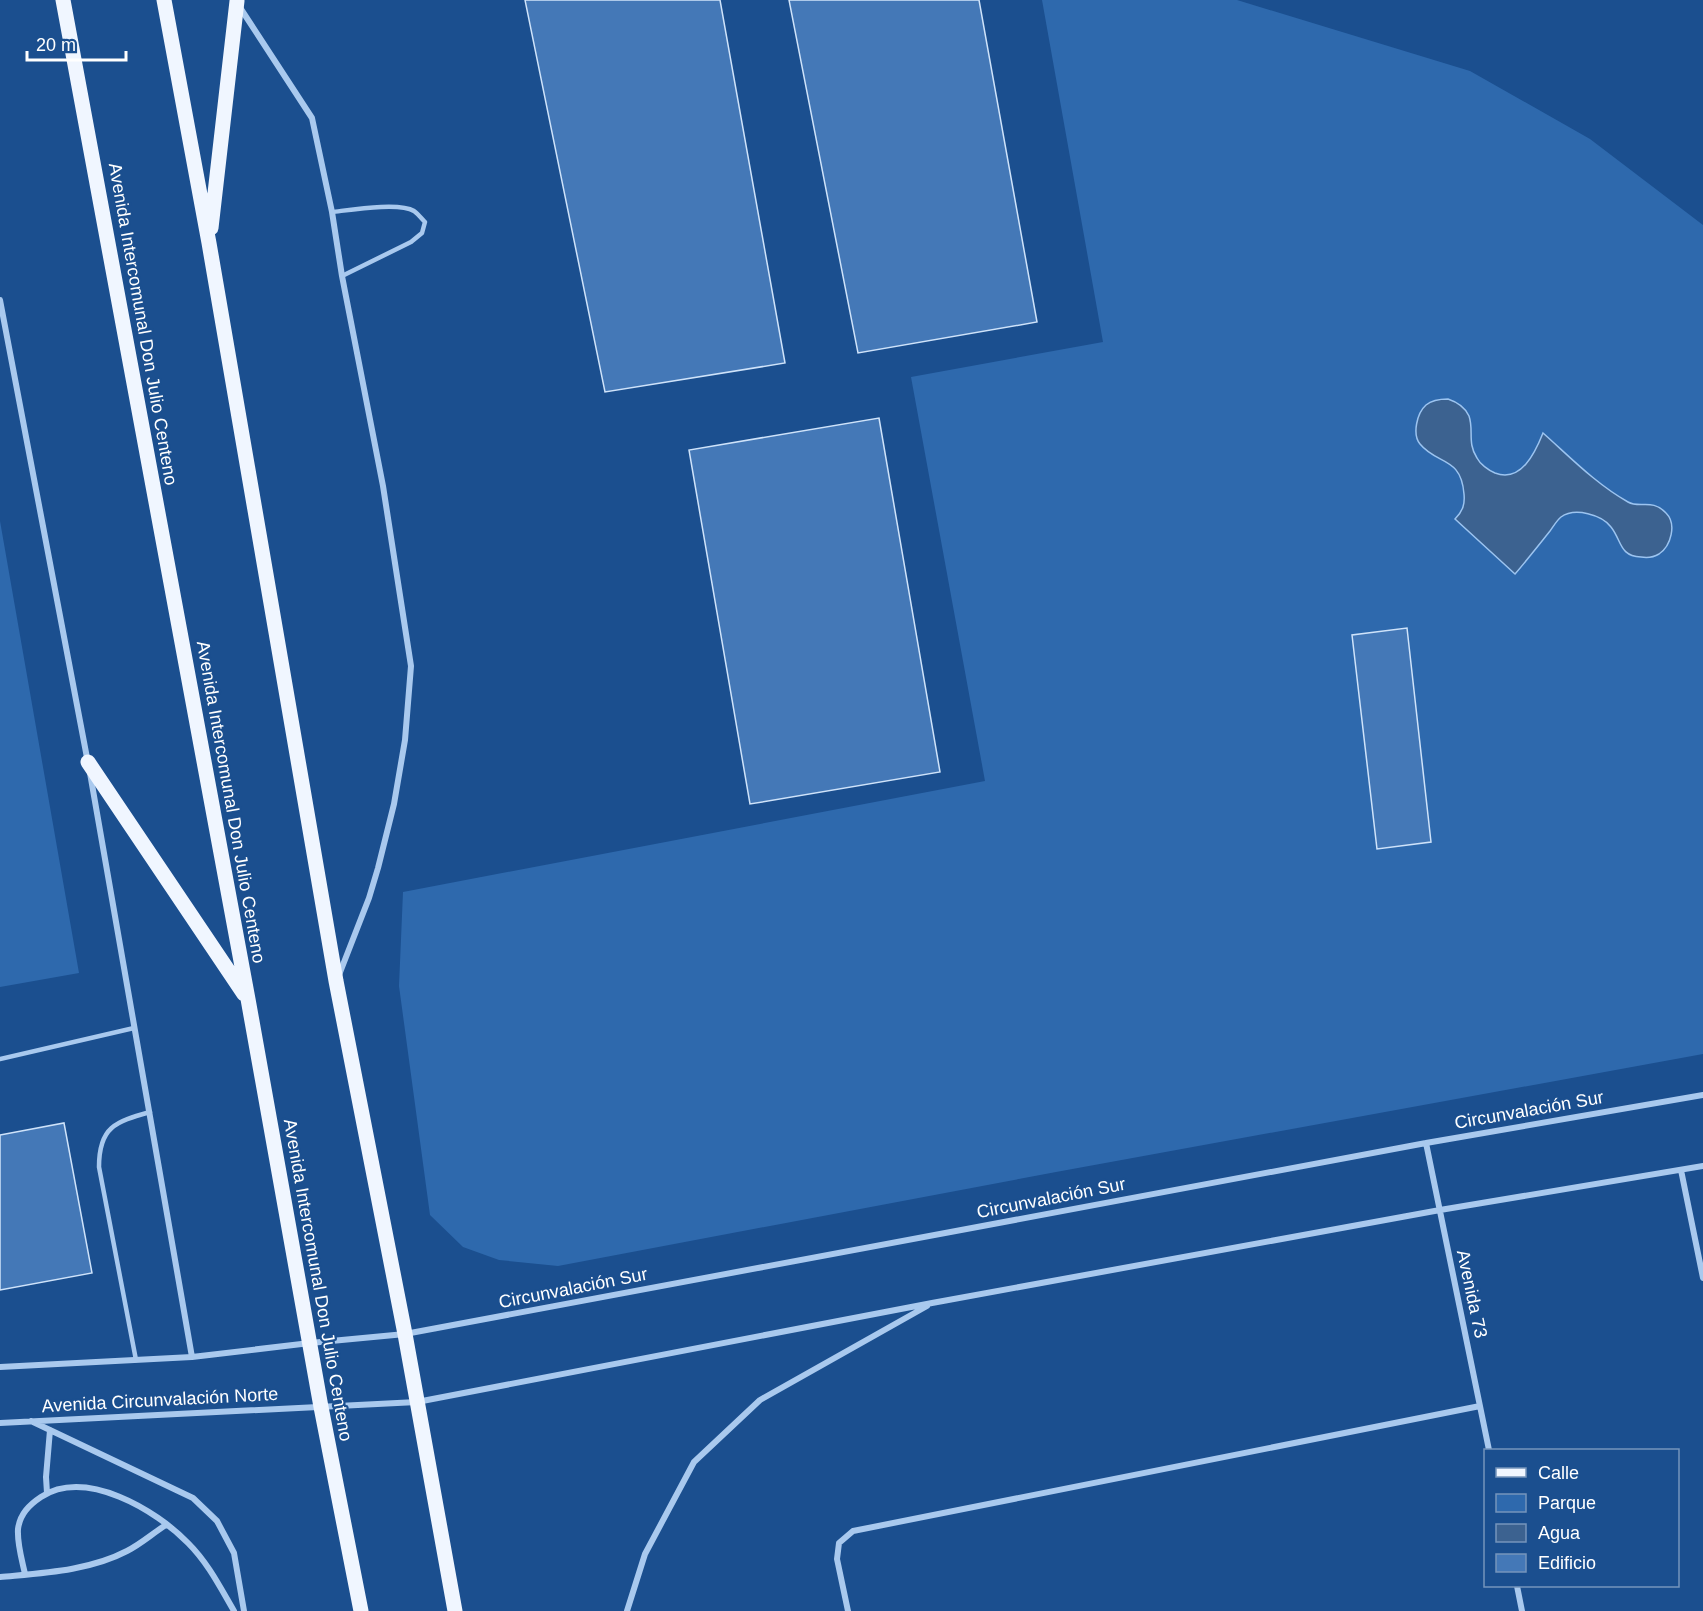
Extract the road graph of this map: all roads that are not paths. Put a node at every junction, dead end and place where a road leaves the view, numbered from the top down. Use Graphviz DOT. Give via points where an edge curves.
graph roads {
  1 [pos="63,0"];
  2 [pos="164,0"];
  3 [pos="236,1"];
  4 [pos="332,213"];
  5 [pos="209,243"];
  6 [pos="342,276"];
  7 [pos="0,300"];
  8 [pos="88,762"];
  9 [pos="336,981"];
  10 [pos="248,999"];
  11 [pos="135,1028"];
  12 [pos="0,1059"];
  13 [pos="1703,1095"];
  14 [pos="150,1112"];
  15 [pos="1426,1143"];
  16 [pos="1703,1166"];
  17 [pos="1681,1170"];
  18 [pos="1440,1210"];
  19 [pos="1703,1278"];
  20 [pos="932,1303"];
  21 [pos="405,1334"];
  22 [pos="310,1343"];
  23 [pos="192,1357"];
  24 [pos="136,1360"];
  25 [pos="0,1367"];
  26 [pos="417,1402"];
  27 [pos="1480,1406"];
  28 [pos="321,1407"];
  29 [pos="30,1421"];
  30 [pos="0,1423"];
  31 [pos="50,1430"];
  32 [pos="1489,1449"];
  33 [pos="47,1493"];
  34 [pos="166,1525"];
  35 [pos="25,1574"];
  36 [pos="0,1576"];
  37 [pos="1516,1587"];
  38 [pos="234,1611"];
  39 [pos="244,1611"];
  40 [pos="361,1611"];
  41 [pos="455,1611"];
  42 [pos="627,1611"];
  43 [pos="848,1611"];
  44 [pos="1522,1611"];
  1 -- 10 [label="main road, Avenida Intercomunal Don Julio Centeno"];
  2 -- 5 [label="main road"];
  3 -- 4 [label="street" via="312,118"];
  3 -- 5 [label="main road"];
  4 -- 6 [label="street"];
  4 -- 6 [label="lane" via="367,208 414,210 425,222 422,233 411,242"];
  5 -- 9 [label="main road"];
  6 -- 9 [label="street" via="383,486 411,666 405,740 386,836 369,898"];
  7 -- 8 [label="street"];
  8 -- 10 [label="main road"];
  8 -- 11 [label="street"];
  9 -- 21 [label="main road"];
  10 -- 22 [label="main road, Avenida Intercomunal Don Julio Centeno"];
  11 -- 12 [label="lane"];
  11 -- 14 [label="street"];
  13 -- 15 [label="street, Circunvalación Sur"];
  14 -- 23 [label="street"];
  14 -- 24 [label="lane" via="118,1121 99,1149 99,1167"];
  15 -- 18 [label="street, Avenida 73"];
  15 -- 21 [label="street, Circunvalación Sur"];
  16 -- 17 [label="street"];
  17 -- 18 [label="street"];
  17 -- 19 [label="street"];
  18 -- 20 [label="street"];
  18 -- 27 [label="street, Avenida 73"];
  20 -- 26 [label="street"];
  20 -- 42 [label="street" via="760,1400 694,1462 645,1554"];
  21 -- 22 [label="street, Circunvalación Sur"];
  21 -- 26 [label="main road"];
  22 -- 23 [label="street"];
  22 -- 28 [label="main road, Avenida Intercomunal Don Julio Centeno"];
  23 -- 24 [label="street"];
  24 -- 25 [label="street"];
  26 -- 28 [label="street, Avenida Circunvalación Norte"];
  26 -- 41 [label="main road"];
  27 -- 32 [label="street, Avenida 73"];
  27 -- 43 [label="street" via="853,1531 839,1543 837,1559"];
  28 -- 29 [label="street, Avenida Circunvalación Norte"];
  28 -- 40 [label="main road, Avenida Intercomunal Don Julio Centeno"];
  29 -- 30 [label="street, Avenida Circunvalación Norte"];
  29 -- 31 [label="street"];
  31 -- 33 [label="street"];
  31 -- 39 [label="street" via="193,1498 218,1521 234,1554"];
  33 -- 34 [label="street" via="91,1488 116,1495"];
  33 -- 35 [label="street" via="22,1514 19,1539"];
  34 -- 35 [label="street" via="127,1551 96,1563"];
  34 -- 38 [label="street" via="208,1567"];
  35 -- 36 [label="street"];
  37 -- 44 [label="street"];
}
